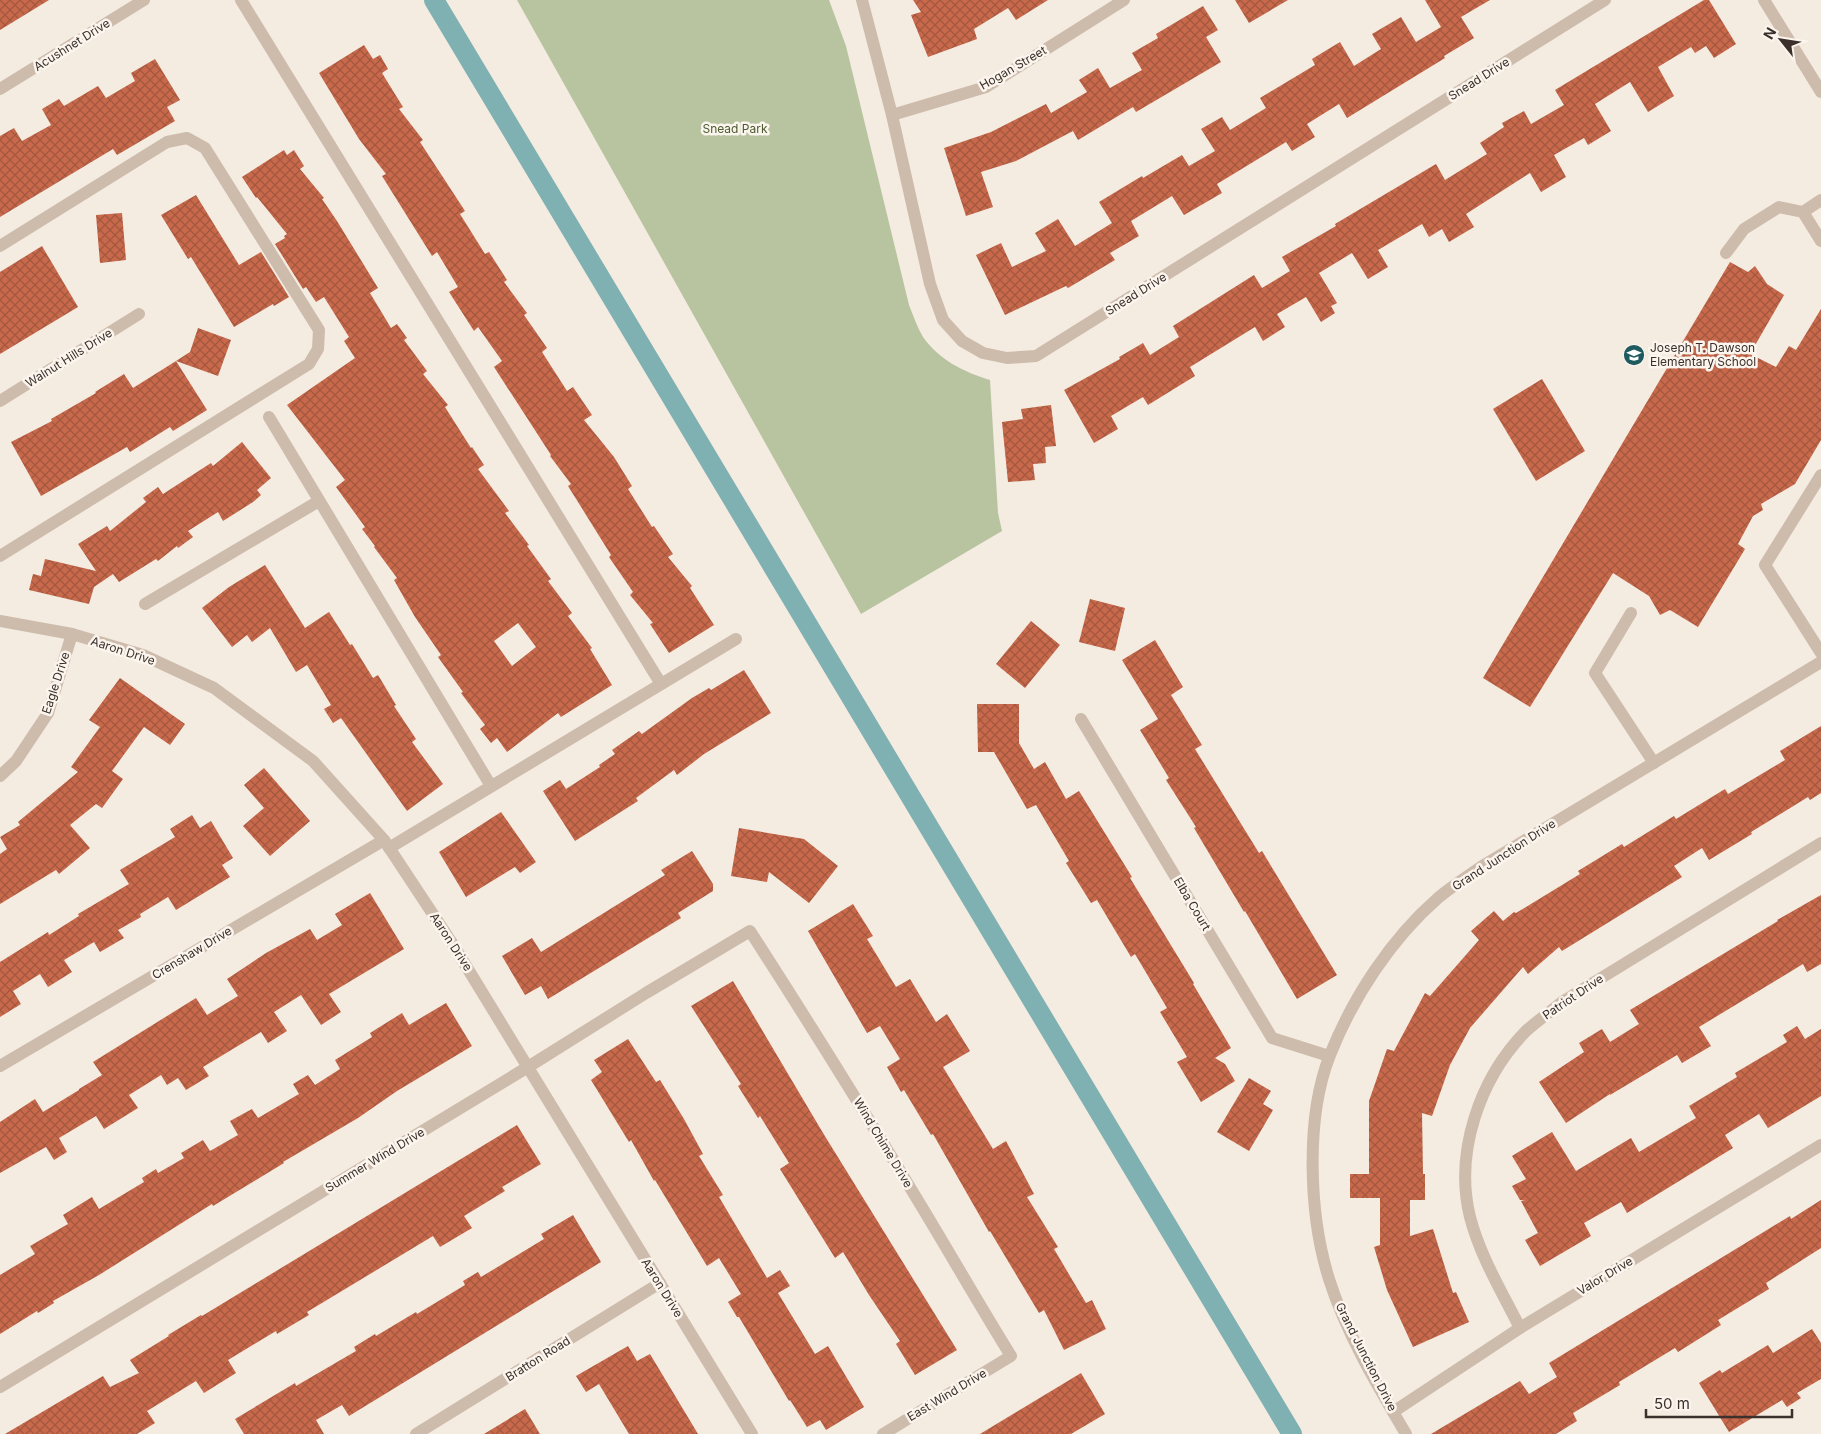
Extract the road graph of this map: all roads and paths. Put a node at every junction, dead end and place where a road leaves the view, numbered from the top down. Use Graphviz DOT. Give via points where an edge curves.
graph roads {
  1 [pos="144,0"];
  2 [pos="241,0"];
  3 [pos="862,0"];
  4 [pos="1124,0"];
  5 [pos="1606,0"];
  6 [pos="1764,0"];
  7 [pos="0,89"];
  8 [pos="1821,92"];
  9 [pos="892,114"];
  10 [pos="1821,200"];
  11 [pos="1803,212"];
  12 [pos="1821,241"];
  13 [pos="0,246"];
  14 [pos="1726,253"];
  15 [pos="139,314"];
  16 [pos="0,401"];
  17 [pos="269,417"];
  18 [pos="1821,475"];
  19 [pos="319,501"];
  20 [pos="0,556"];
  21 [pos="145,604"];
  22 [pos="1630,613"];
  23 [pos="0,621"];
  24 [pos="72,634"];
  25 [pos="736,639"];
  26 [pos="1821,652"];
  27 [pos="1821,662"];
  28 [pos="661,684"];
  29 [pos="1081,719"];
  30 [pos="1654,763"];
  31 [pos="0,776"];
  32 [pos="491,786"];
  33 [pos="1821,843"];
  34 [pos="386,844"];
  35 [pos="750,931"];
  36 [pos="1329,1056"];
  37 [pos="0,1066"];
  38 [pos="528,1068"];
  39 [pos="1821,1145"];
  40 [pos="660,1283"];
  41 [pos="1520,1328"];
  42 [pos="1011,1356"];
  43 [pos="0,1386"];
  44 [pos="1393,1412"];
  45 [pos="421,1433"];
  46 [pos="752,1434"];
  47 [pos="883,1434"];
  48 [pos="1406,1434"];
  1 -- 7 [label="street, Acushnet Drive"];
  2 -- 28 [label="street"];
  3 -- 9 [label="street, Snead Drive"];
  4 -- 9 [label="street, Hogan Street" via="986,86"];
  5 -- 9 [label="street, Snead Drive" via="1036,356 1007,358 982,353 962,342 943,320 930,284"];
  6 -- 8 [label="street"];
  10 -- 11 [label="street"];
  11 -- 12 [label="street"];
  11 -- 14 [label="street" via="1779,207 1744,229"];
  13 -- 20 [label="street" via="167,142 187,138 205,148 319,330 318,349 309,364"];
  15 -- 16 [label="street, Walnut Hills Drive"];
  17 -- 19 [label="street"];
  18 -- 26 [label="street" via="1765,565"];
  19 -- 21 [label="street"];
  19 -- 32 [label="street"];
  22 -- 30 [label="street" via="1595,673"];
  23 -- 24 [label="street, Aaron Drive"];
  24 -- 31 [label="street, Eagle Drive" via="48,712 16,761"];
  24 -- 34 [label="street, Aaron Drive" via="143,655 214,688 313,761"];
  25 -- 28 [label="street, Crenshaw Drive"];
  27 -- 30 [label="street, Grand Junction Drive"];
  28 -- 32 [label="street, Crenshaw Drive"];
  29 -- 36 [label="street, Elba Court" via="1272,1038"];
  30 -- 36 [label="street, Grand Junction Drive" via="1481,867 1439,898 1405,932 1377,968"];
  32 -- 34 [label="street, Crenshaw Drive"];
  33 -- 41 [label="street, Patriot Drive" via="1562,1002 1526,1031 1497,1068 1474,1118 1464,1170 1470,1216 1485,1258"];
  34 -- 37 [label="street, Crenshaw Drive"];
  34 -- 38 [label="street, Aaron Drive" via="452,943"];
  35 -- 38 [label="street, Summer Wind Drive"];
  35 -- 42 [label="street, Wind Chime Drive" via="835,1064"];
  36 -- 44 [label="street, Grand Junction Drive" via="1318,1100 1314,1141 1318,1234 1329,1278 1345,1321"];
  38 -- 40 [label="street, Aaron Drive"];
  38 -- 43 [label="street, Summer Wind Drive"];
  39 -- 41 [label="street, Valor Drive"];
  40 -- 45 [label="street, Bratton Road"];
  40 -- 46 [label="street, Aaron Drive"];
  41 -- 44 [label="street, Valor Drive"];
  42 -- 47 [label="street, East Wind Drive"];
  44 -- 48 [label="street, Grand Junction Drive"];
}
